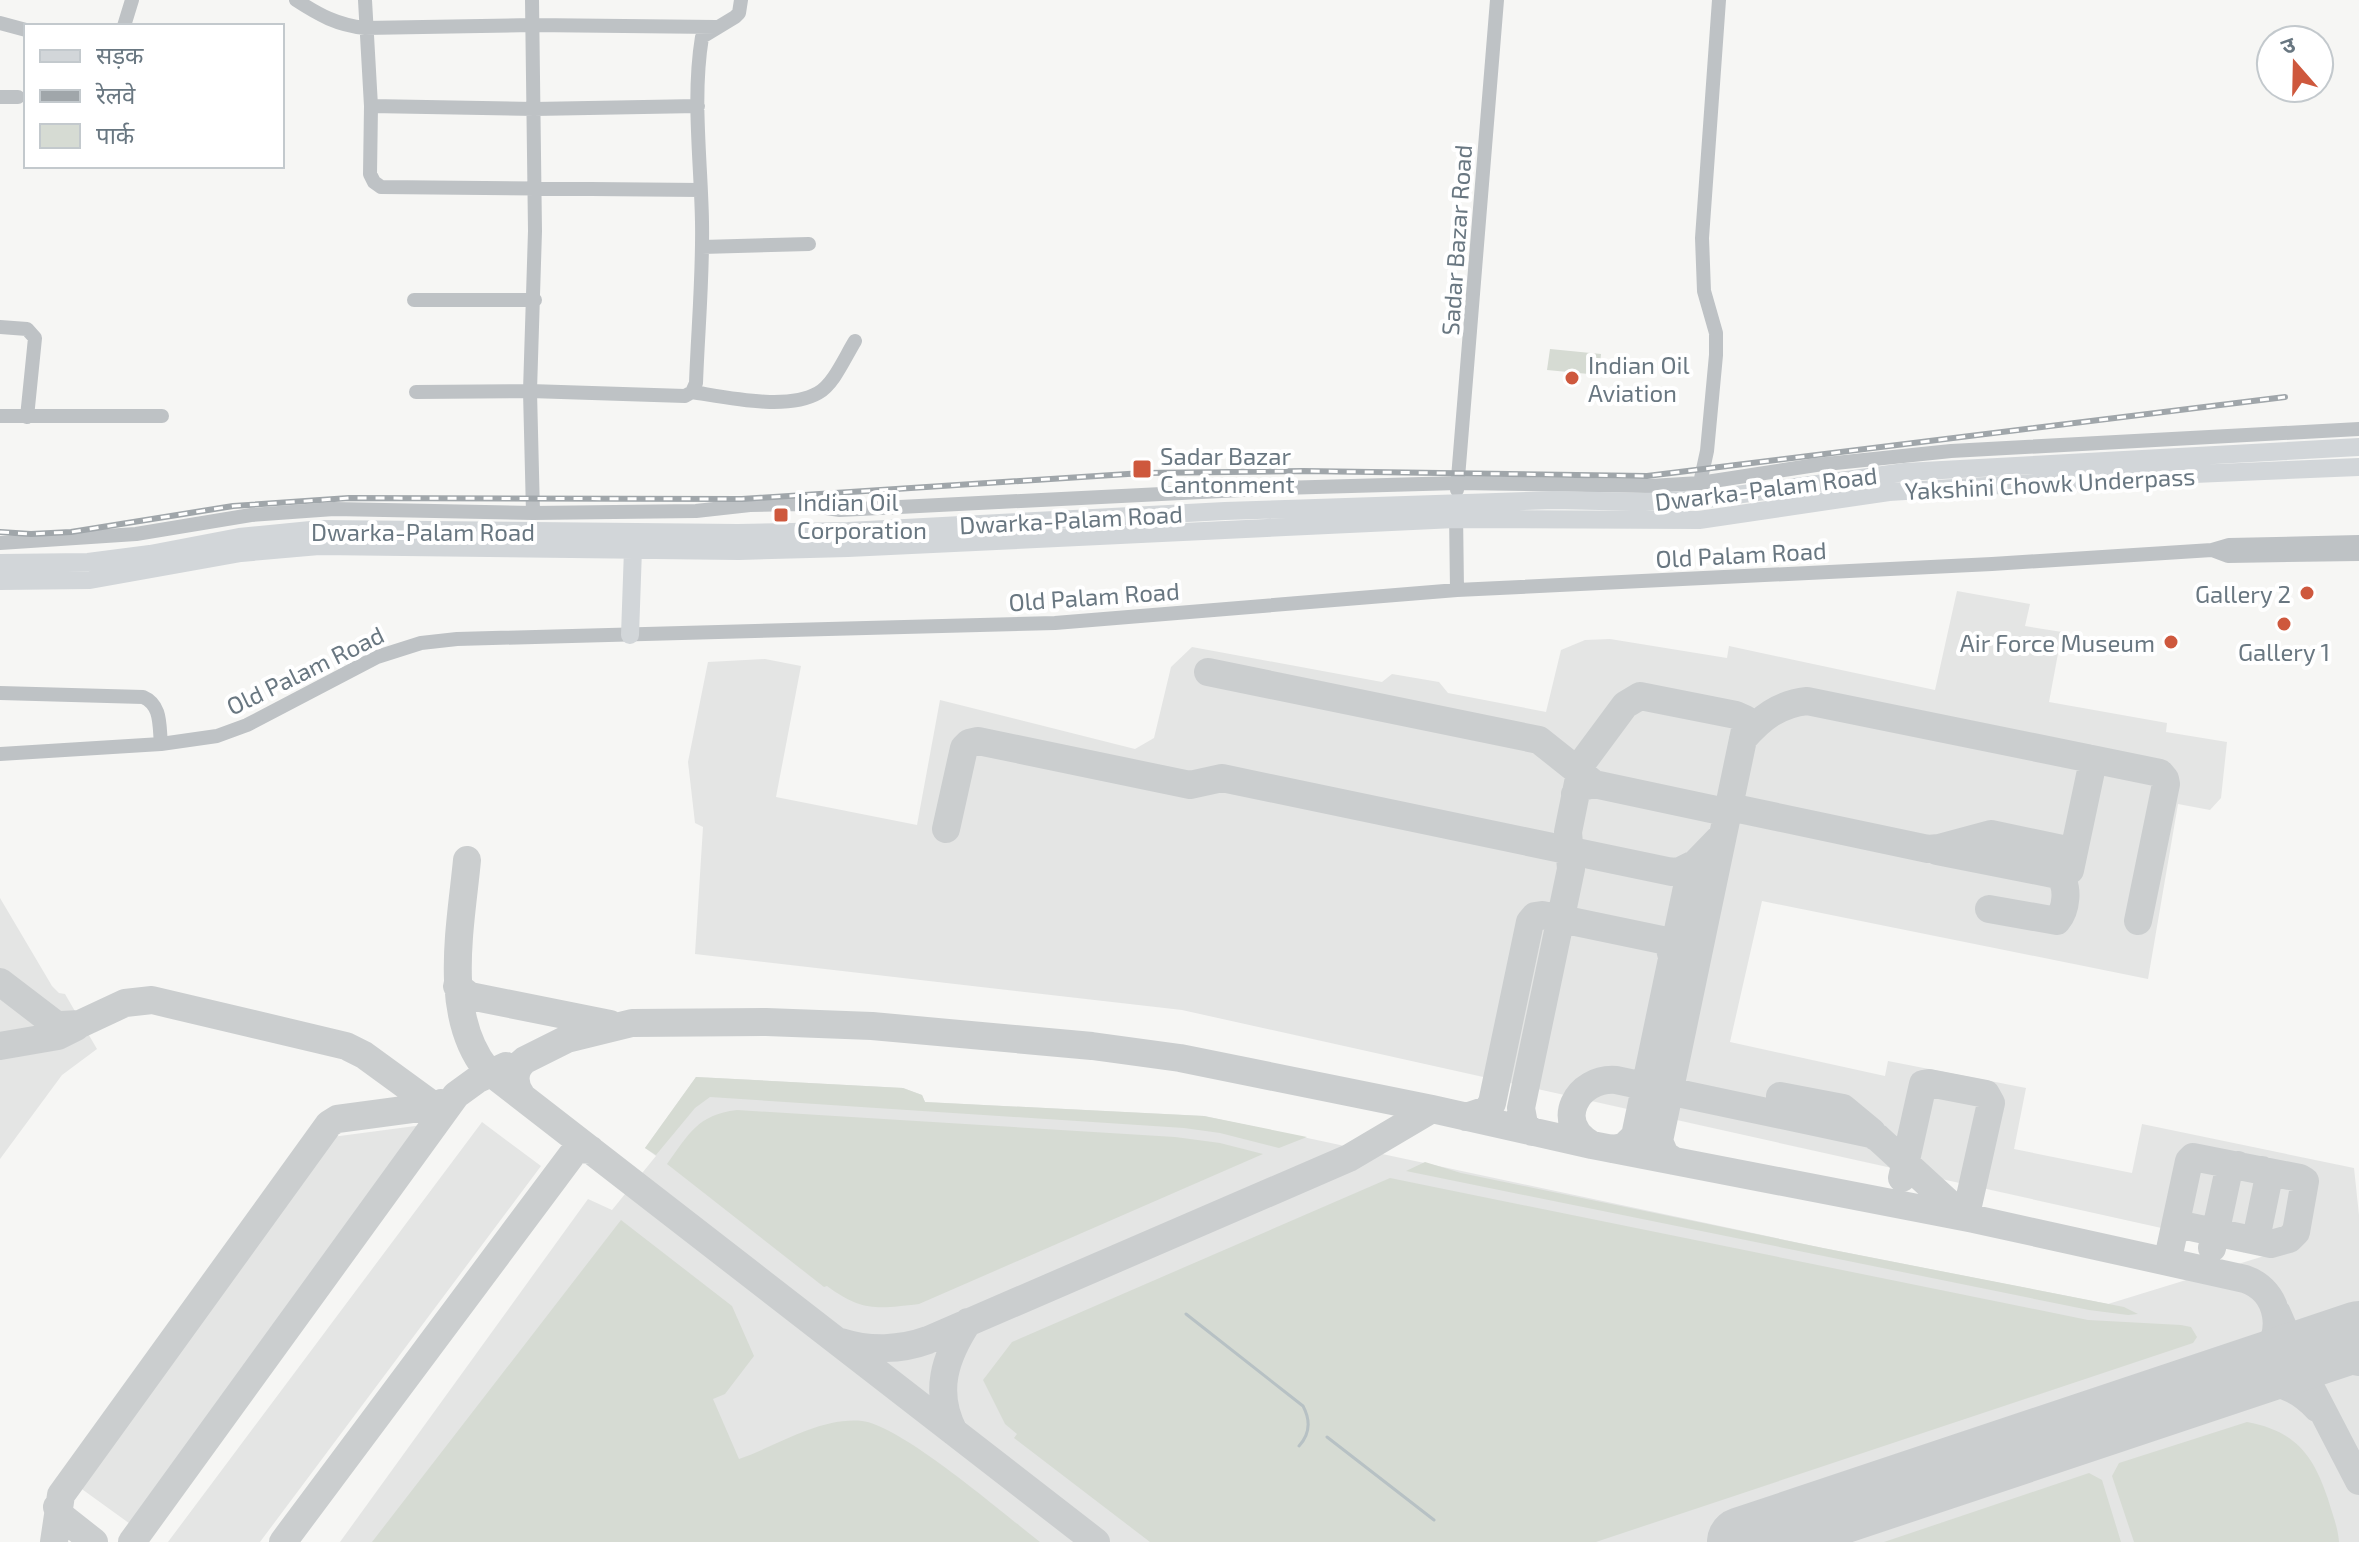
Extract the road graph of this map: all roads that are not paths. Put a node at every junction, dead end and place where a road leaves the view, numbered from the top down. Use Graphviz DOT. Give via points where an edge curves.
graph roads {
  1 [pos="132,0"];
  2 [pos="296,0"];
  3 [pos="365,0"];
  4 [pos="532,0"];
  5 [pos="741,0"];
  6 [pos="1497,0"];
  7 [pos="1719,0"];
  8 [pos="0,23"];
  9 [pos="125,24"];
  10 [pos="532,25"];
  11 [pos="716,27"];
  12 [pos="365,28"];
  13 [pos="24,29"];
  14 [pos="0,97"];
  15 [pos="18,97"];
  16 [pos="371,106"];
  17 [pos="698,106"];
  18 [pos="534,109"];
  19 [pos="534,188"];
  20 [pos="701,190"];
  21 [pos="809,244"];
  22 [pos="702,247"];
  23 [pos="414,300"];
  24 [pos="535,300"];
  25 [pos="0,327"];
  26 [pos="855,341"];
  27 [pos="530,391"];
  28 [pos="416,392"];
  29 [pos="692,392"];
  30 [pos="0,416"];
  31 [pos="162,416"];
  32 [pos="27,417"];
  33 [pos="2359,429"];
  34 [pos="2359,447"];
  35 [pos="2141,449"];
  36 [pos="2359,467"];
  37 [pos="1458,483"];
  38 [pos="1700,483"];
  39 [pos="1456,511"];
  40 [pos="533,513"];
  41 [pos="2359,542"];
  42 [pos="0,543"];
  43 [pos="633,549"];
  44 [pos="2212,550"];
  45 [pos="2359,554"];
  46 [pos="0,563"];
  47 [pos="0,581"];
  48 [pos="1457,590"];
  49 [pos="630,635"];
  50 [pos="0,693"];
  51 [pos="161,744"];
  52 [pos="0,754"];
  1 -- 9 [label="street"];
  2 -- 12 [label="street" via="321,17"];
  3 -- 12 [label="street"];
  4 -- 10 [label="street"];
  5 -- 11 [label="street" via="739,13"];
  6 -- 37 [label="street, Sadar Bazar Road"];
  7 -- 38 [label="street" via="1702,238 1704,291 1716,333 1716,355"];
  8 -- 13 [label="street"];
  10 -- 11 [label="street"];
  10 -- 12 [label="street"];
  10 -- 18 [label="street"];
  11 -- 17 [label="street" via="702,37"];
  12 -- 16 [label="street"];
  14 -- 15 [label="street"];
  16 -- 18 [label="street"];
  16 -- 19 [label="street" via="370,174 381,187"];
  17 -- 18 [label="street"];
  17 -- 20 [label="street"];
  18 -- 19 [label="street"];
  19 -- 20 [label="street"];
  19 -- 24 [label="street"];
  20 -- 22 [label="street"];
  21 -- 22 [label="street"];
  22 -- 29 [label="street"];
  23 -- 24 [label="street"];
  24 -- 27 [label="street"];
  25 -- 32 [label="street" via="27,329 35,338"];
  26 -- 29 [label="street" via="818,393 759,401"];
  27 -- 28 [label="street"];
  27 -- 29 [label="street" via="685,396"];
  27 -- 40 [label="street"];
  30 -- 32 [label="street"];
  31 -- 32 [label="street"];
  33 -- 35 [label="street"];
  34 -- 35 [label="main road, Yakshini Chowk Underpass"];
  35 -- 38 [label="street" via="1951,451"];
  35 -- 39 [label="main road, Dwarka-Palam Road" via="1905,472 1706,499 1554,500"];
  36 -- 39 [label="main road, Yakshini Chowk Underpass" via="1889,492 1699,520"];
  37 -- 38 [label="street"];
  37 -- 39 [label="street, Sadar Bazar Road"];
  37 -- 40 [label="street" via="840,510 799,504"];
  39 -- 43 [label="main road, Dwarka-Palam Road" via="848,548"];
  39 -- 46 [label="main road, Dwarka-Palam Road" via="1225,511 738,533 321,529 88,562"];
  39 -- 48 [label="street, Sadar Bazar Road"];
  40 -- 42 [label="street" via="334,509 91,538"];
  41 -- 44 [label="street" via="2229,545"];
  43 -- 47 [label="main road, Dwarka-Palam Road" via="319,546 241,553 90,580"];
  43 -- 49 [label="main road"];
  44 -- 45 [label="street" via="2228,556"];
  44 -- 48 [label="street, Old Palam Road"];
  48 -- 49 [label="street, Old Palam Road" via="1055,623"];
  49 -- 51 [label="street, Old Palam Road" via="421,643 377,657 247,725 217,736"];
  50 -- 51 [label="street" via="143,697 153,701 158,712"];
  51 -- 52 [label="street, Old Palam Road"];
}
